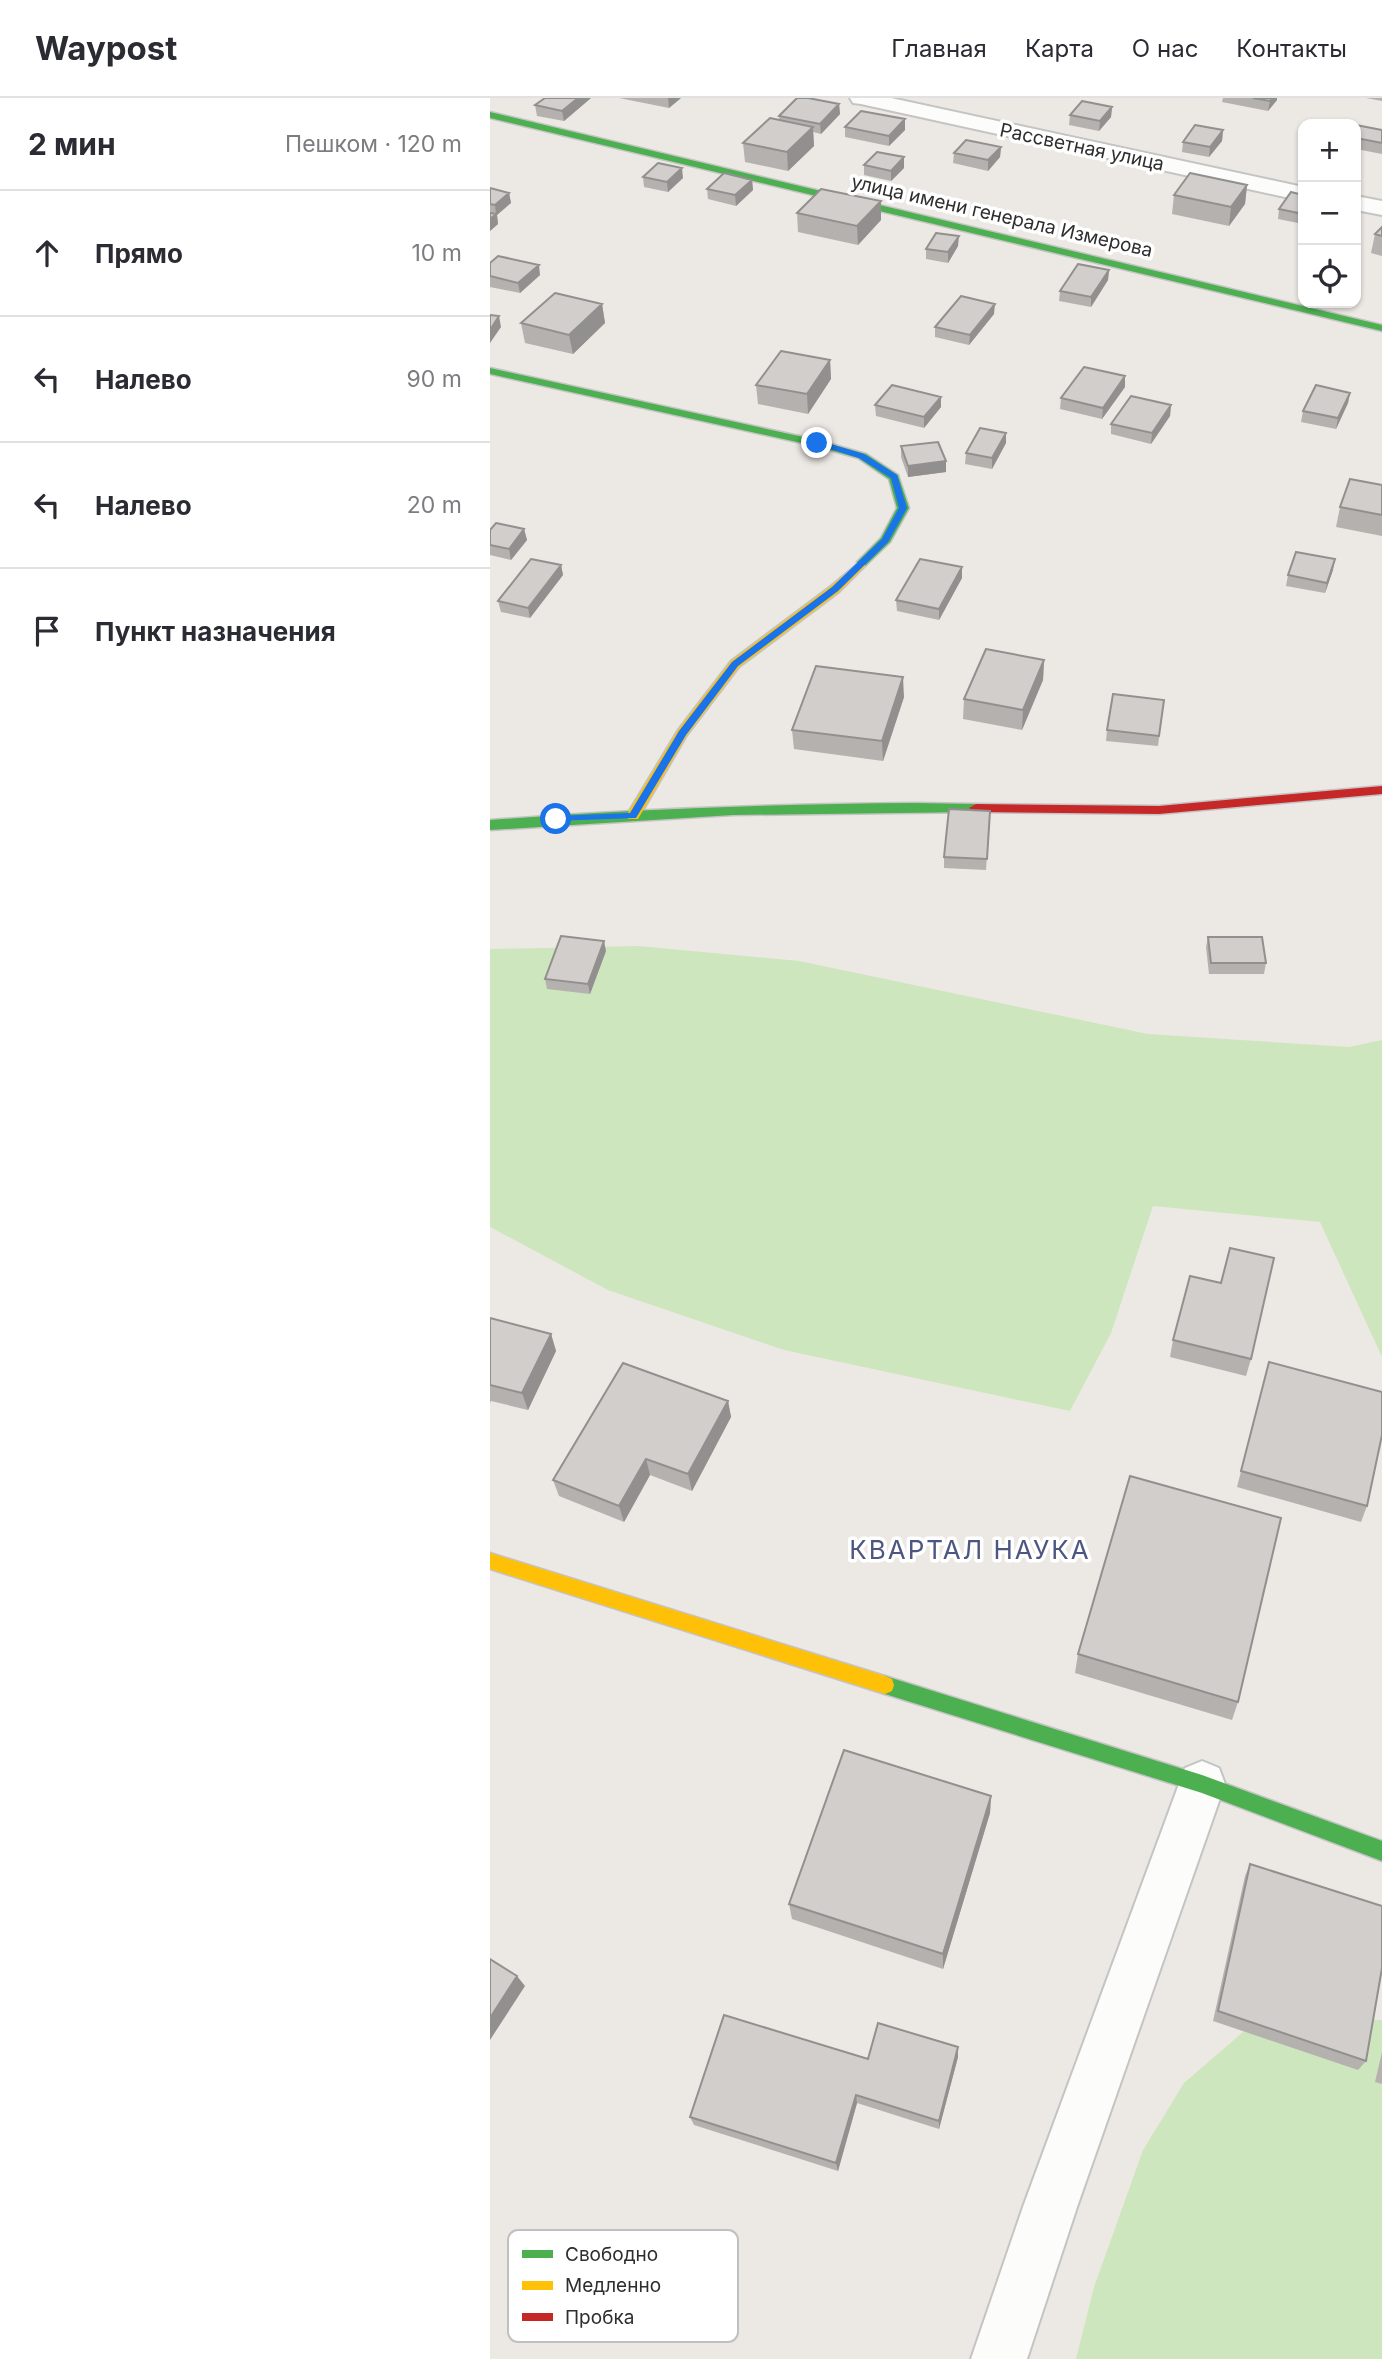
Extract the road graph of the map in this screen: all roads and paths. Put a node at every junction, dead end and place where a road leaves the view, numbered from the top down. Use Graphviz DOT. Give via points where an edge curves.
graph roads {
  1 [pos="861,98"];
  2 [pos="490,115"];
  3 [pos="1298,193"];
  4 [pos="1361,204"];
  5 [pos="1382,208"];
  6 [pos="1382,328"];
  7 [pos="490,371"];
  8 [pos="1382,790"];
  9 [pos="633,816"];
  10 [pos="490,825"];
  11 [pos="490,1562"];
  12 [pos="1202,1784"];
  13 [pos="1382,1851"];
  14 [pos="999,2359"];
  1 -- 3 [label="street, Рассветная улица"];
  2 -- 6 [label="street, улица имени генерала Измерова"];
  4 -- 5 [label="street"];
  7 -- 9 [label="street" via="817,443 862,456 894,477 903,508 886,540 835,589 735,664 682,733"];
  8 -- 9 [label="street" via="1159,810 861,807"];
  9 -- 10 [label="street"];
  11 -- 12 [label="street"];
  12 -- 13 [label="street"];
  12 -- 14 [label="street"];
}
